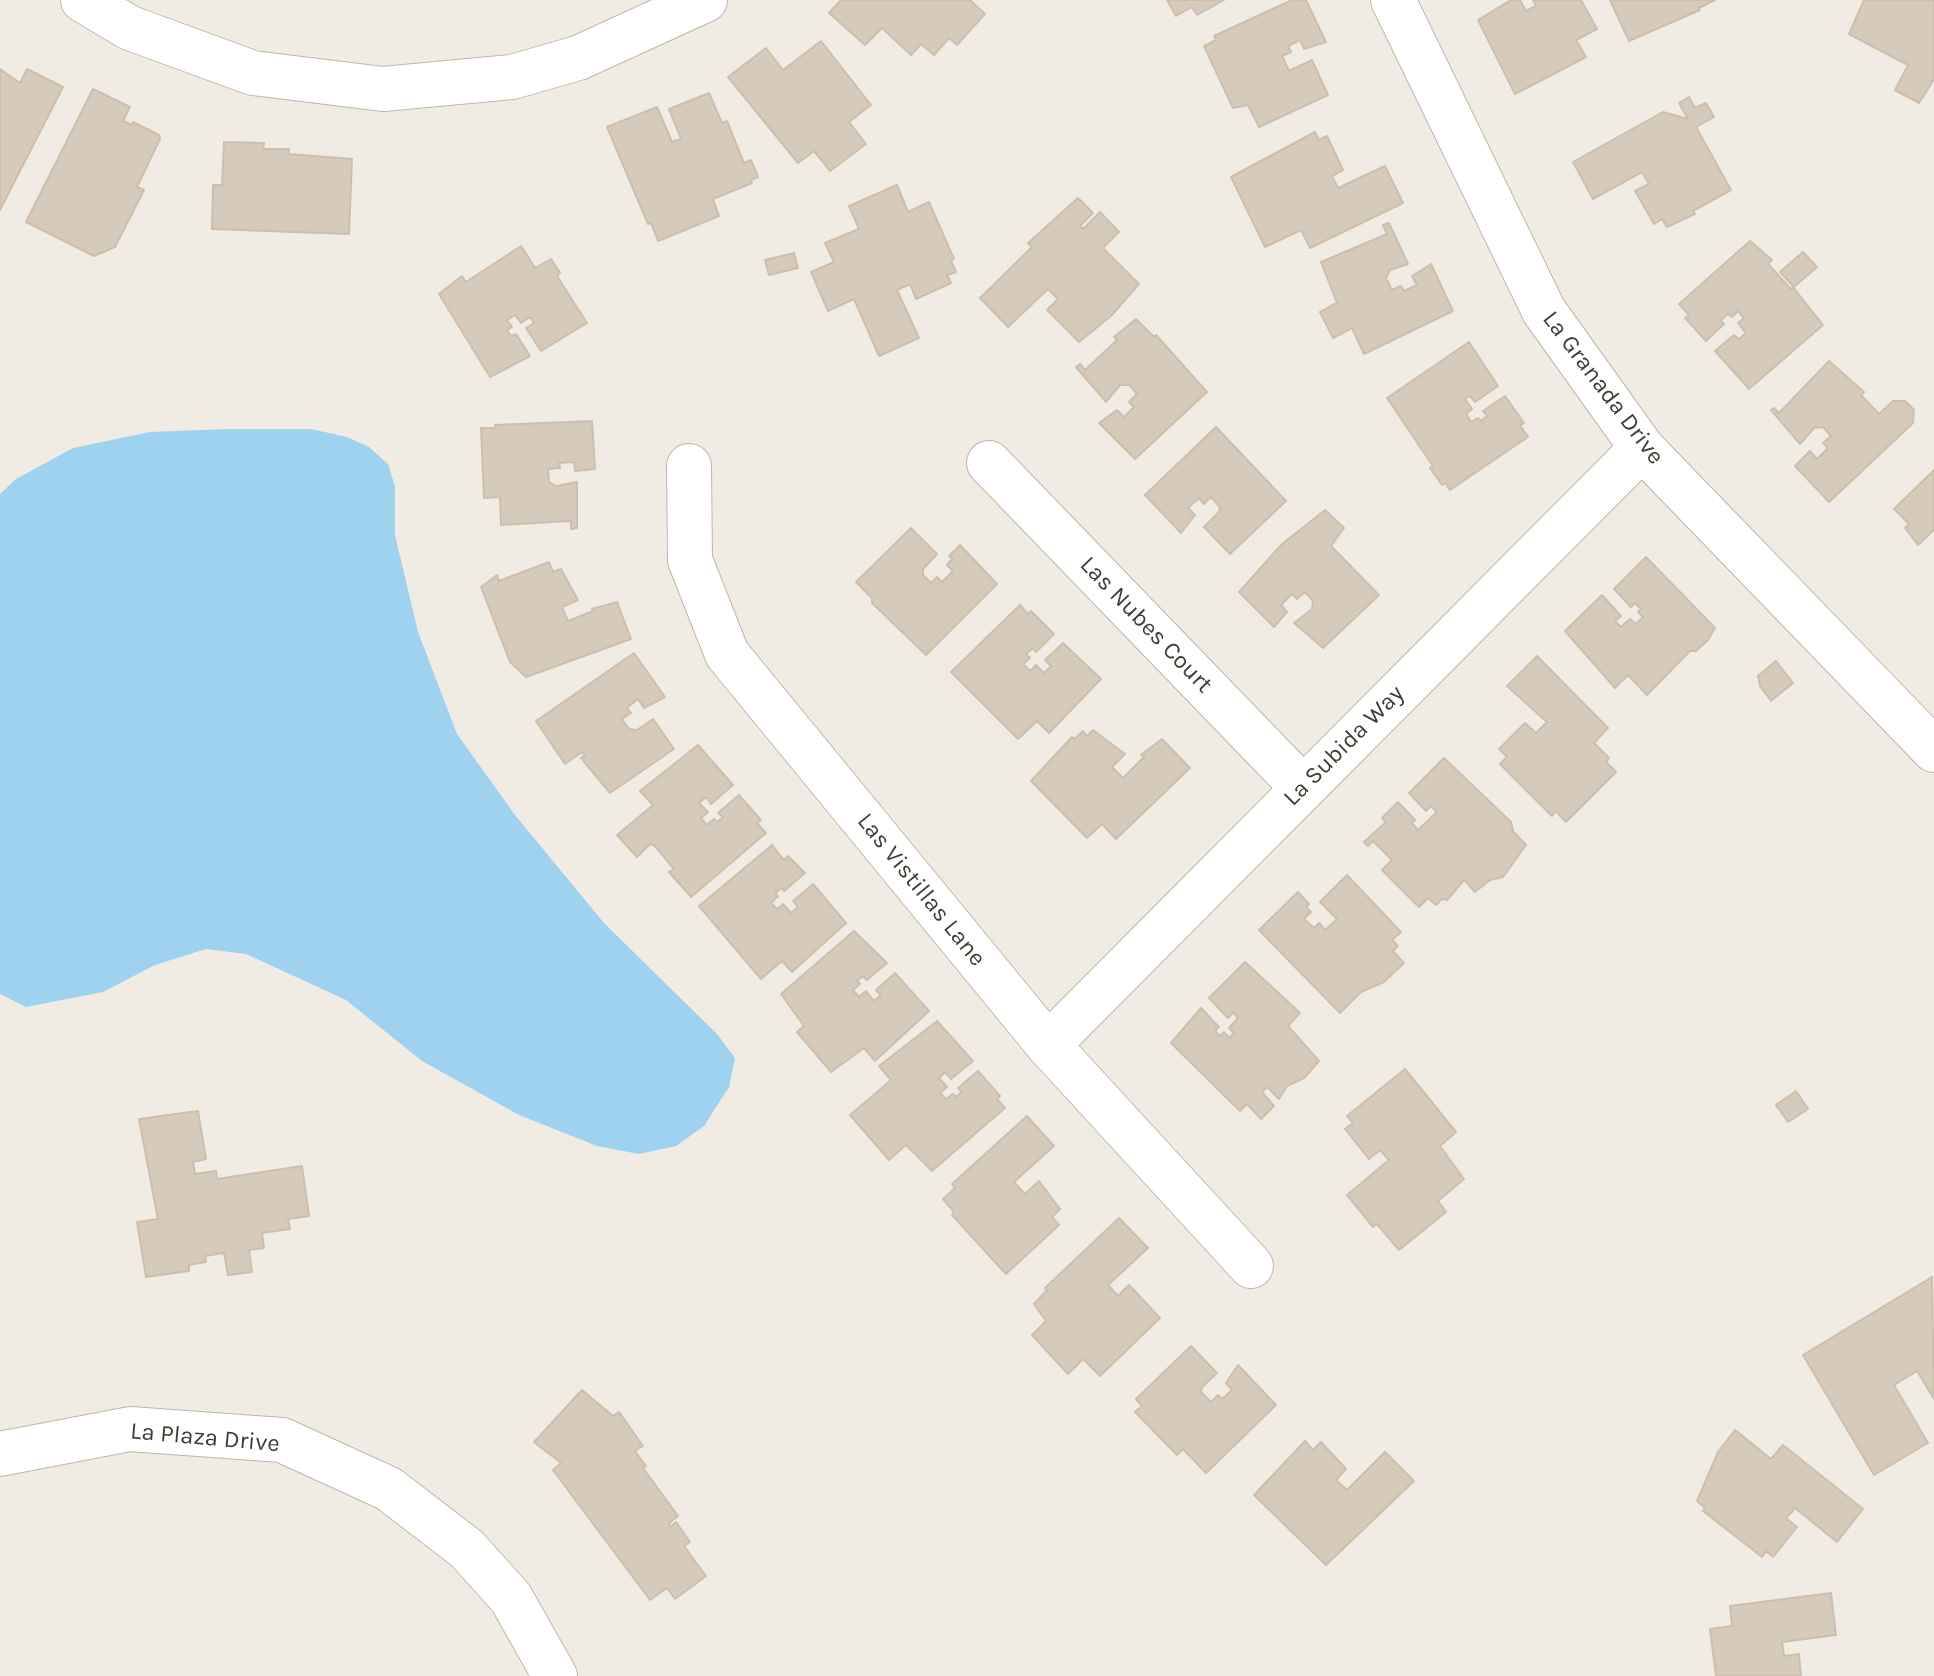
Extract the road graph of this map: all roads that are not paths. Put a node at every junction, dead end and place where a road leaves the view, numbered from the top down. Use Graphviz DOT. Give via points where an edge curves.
graph roads {
  1 [pos="83,0"];
  2 [pos="705,0"];
  3 [pos="1393,0"];
  4 [pos="1642,448"];
  5 [pos="989,463"];
  6 [pos="689,466"];
  7 [pos="1934,750"];
  8 [pos="1302,787"];
  9 [pos="1048,1045"];
  10 [pos="1251,1266"];
  11 [pos="0,1454"];
  12 [pos="555,1676"];
  1 -- 2 [label="street" via="130,28 253,73 383,89 525,73 578,58"];
  3 -- 4 [label="street, La Granada Drive" via="1544,311"];
  4 -- 7 [label="street, La Granada Drive"];
  4 -- 8 [label="street, La Subida Way"];
  5 -- 8 [label="street, Las Nubes Court"];
  6 -- 9 [label="street, Las Vistillas Lane" via="690,560 727,654"];
  8 -- 9 [label="street, La Subida Way"];
  9 -- 10 [label="street, Las Vistillas Lane"];
  11 -- 12 [label="street, La Plaza Drive" via="130,1429 282,1440 389,1489 467,1549 511,1598"];
}
